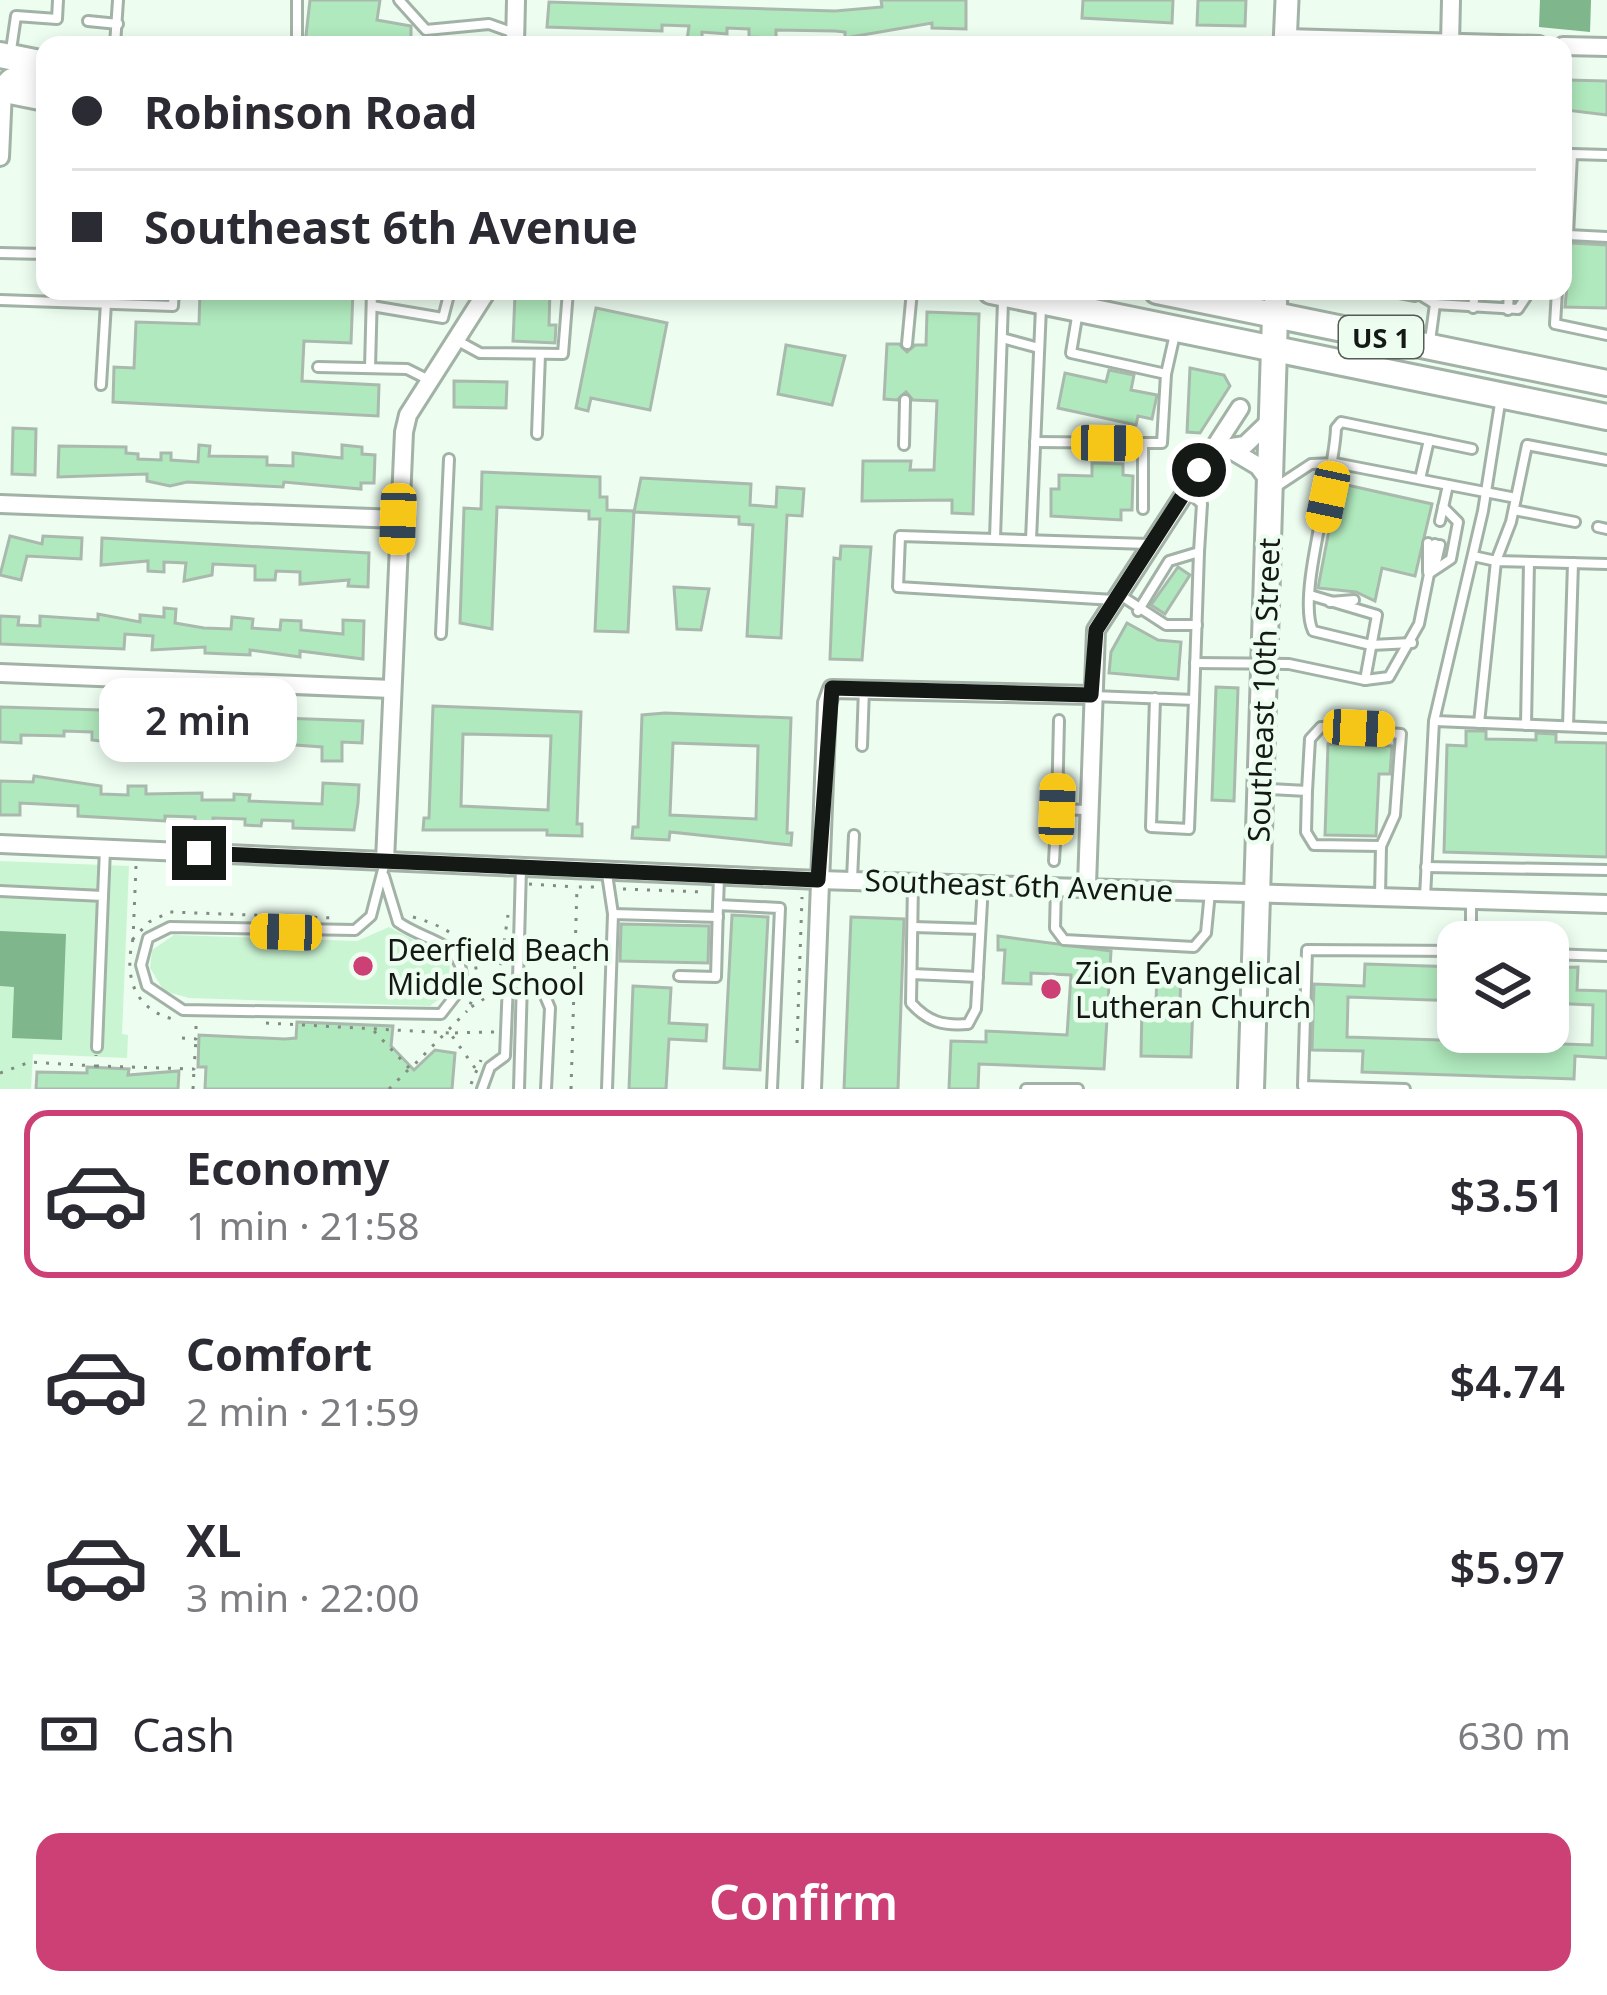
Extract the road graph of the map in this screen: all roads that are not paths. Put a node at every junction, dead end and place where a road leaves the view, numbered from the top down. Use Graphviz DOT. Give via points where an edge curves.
graph roads {
  1 [pos="58,0"];
  2 [pos="118,0"];
  3 [pos="297,0"];
  4 [pos="399,0"];
  5 [pos="516,0"];
  6 [pos="1287,0"];
  7 [pos="1451,0"];
  8 [pos="88,21"];
  9 [pos="118,24"];
  10 [pos="116,36"];
  11 [pos="297,36"];
  12 [pos="510,36"];
  13 [pos="515,36"];
  14 [pos="1285,36"];
  15 [pos="1450,36"];
  16 [pos="1572,46"];
  17 [pos="1607,47"];
  18 [pos="5,56"];
  19 [pos="36,66"];
  20 [pos="36,73"];
  21 [pos="1,90"];
  22 [pos="36,96"];
  23 [pos="1572,154"];
  24 [pos="1607,154"];
  25 [pos="0,157"];
  26 [pos="1572,237"];
  27 [pos="1607,237"];
  28 [pos="0,253"];
  29 [pos="36,254"];
  30 [pos="0,300"];
  31 [pos="173,300"];
  32 [pos="372,300"];
  33 [pos="447,300"];
  34 [pos="482,300"];
  35 [pos="567,300"];
  36 [pos="912,300"];
  37 [pos="998,300"];
  38 [pos="1032,300"];
  39 [pos="1431,300"];
  40 [pos="1474,300"];
  41 [pos="1509,300"];
  42 [pos="1524,300"];
  43 [pos="1556,300"];
  44 [pos="1041,302"];
  45 [pos="106,303"];
  46 [pos="1275,303"];
  47 [pos="1435,304"];
  48 [pos="372,306"];
  49 [pos="1473,308"];
  50 [pos="1078,309"];
  51 [pos="1508,310"];
  52 [pos="442,318"];
  53 [pos="1176,329"];
  54 [pos="1607,335"];
  55 [pos="460,336"];
  56 [pos="1002,338"];
  57 [pos="907,344"];
  58 [pos="1430,346"];
  59 [pos="1039,348"];
  60 [pos="1274,349"];
  61 [pos="540,354"];
  62 [pos="318,367"];
  63 [pos="370,368"];
  64 [pos="1548,371"];
  65 [pos="1166,374"];
  66 [pos="430,380"];
  67 [pos="1607,383"];
  68 [pos="101,385"];
  69 [pos="1501,396"];
  70 [pos="905,400"];
  71 [pos="1240,408"];
  72 [pos="1607,417"];
  73 [pos="1271,420"];
  74 [pos="538,434"];
  75 [pos="1429,440"];
  76 [pos="1036,442"];
  77 [pos="1143,443"];
  78 [pos="904,445"];
  79 [pos="1472,449"];
  80 [pos="1222,450"];
  81 [pos="449,459"];
  82 [pos="1607,460"];
  83 [pos="1335,463"];
  84 [pos="1420,479"];
  85 [pos="1448,485"];
  86 [pos="1269,486"];
  87 [pos="1186,490"];
  88 [pos="1486,491"];
  89 [pos="1516,497"];
  90 [pos="0,504"];
  91 [pos="1443,507"];
  92 [pos="1143,509"];
  93 [pos="1514,510"];
  94 [pos="398,519"];
  95 [pos="1439,521"];
  96 [pos="1575,523"];
  97 [pos="995,538"];
  98 [pos="1031,540"];
  99 [pos="1150,544"];
  100 [pos="1434,544"];
  101 [pos="1199,551"];
  102 [pos="1473,556"];
  103 [pos="1496,561"];
  104 [pos="1529,562"];
  105 [pos="1573,563"];
  106 [pos="1607,564"];
  107 [pos="1429,573"];
  108 [pos="1310,595"];
  109 [pos="1116,597"];
  110 [pos="1354,600"];
  111 [pos="1328,602"];
  112 [pos="1372,604"];
  113 [pos="1138,611"];
  114 [pos="1377,615"];
  115 [pos="1196,625"];
  116 [pos="441,634"];
  117 [pos="1412,644"];
  118 [pos="1371,645"];
  119 [pos="1195,663"];
  120 [pos="1264,664"];
  121 [pos="0,673"];
  122 [pos="1365,680"];
  123 [pos="864,686"];
  124 [pos="392,689"];
  125 [pos="1091,695"];
  126 [pos="1155,698"];
  127 [pos="1194,700"];
  128 [pos="1059,720"];
  129 [pos="1434,722"];
  130 [pos="1479,723"];
  131 [pos="1526,725"];
  132 [pos="1568,726"];
  133 [pos="1607,728"];
  134 [pos="862,746"];
  135 [pos="1260,788"];
  136 [pos="1306,790"];
  137 [pos="1057,809"];
  138 [pos="1089,811"];
  139 [pos="854,835"];
  140 [pos="0,844"];
  141 [pos="1381,846"];
  142 [pos="105,849"];
  143 [pos="1054,861"];
  144 [pos="521,866"];
  145 [pos="1426,867"];
  146 [pos="385,868"];
  147 [pos="605,870"];
  148 [pos="1607,870"];
  149 [pos="852,881"];
  150 [pos="913,882"];
  151 [pos="983,883"];
  152 [pos="719,884"];
  153 [pos="1056,885"];
  154 [pos="1087,885"];
  155 [pos="818,888"];
  156 [pos="0,891"];
  157 [pos="1210,891"];
  158 [pos="1257,893"];
  159 [pos="103,896"];
  160 [pos="1380,897"];
  161 [pos="1425,898"];
  162 [pos="1471,900"];
  163 [pos="1607,904"];
  164 [pos="718,905"];
  165 [pos="613,914"];
  166 [pos="718,917"];
  167 [pos="1471,921"];
  168 [pos="913,927"];
  169 [pos="980,929"];
  170 [pos="1437,951"];
  171 [pos="1569,955"];
  172 [pos="1607,956"];
  173 [pos="912,974"];
  174 [pos="679,976"];
  175 [pos="978,977"];
  176 [pos="520,980"];
  177 [pos="97,1047"];
  178 [pos="482,1089"];
  179 [pos="519,1089"];
  180 [pos="546,1089"];
  181 [pos="607,1089"];
  182 [pos="772,1089"];
  183 [pos="812,1089"];
  184 [pos="1026,1089"];
  185 [pos="1078,1089"];
  186 [pos="1251,1089"];
  187 [pos="1405,1089"];
  1 -- 18 [label="lane" via="57,19 16,16"];
  2 -- 9 [label="lane"];
  3 -- 11 [label="lane"];
  4 -- 12 [label="lane" via="426,30 490,24"];
  5 -- 13 [label="street"];
  6 -- 14 [label="street"];
  7 -- 15 [label="street"];
  8 -- 9 [label="lane"];
  9 -- 10 [label="lane"];
  16 -- 17 [label="street"];
  18 -- 19 [label="main road"];
  20 -- 21 [label="main road"];
  21 -- 22 [label="main road"];
  21 -- 25 [label="street"];
  23 -- 24 [label="lane"];
  26 -- 27 [label="lane"];
  28 -- 29 [label="lane"];
  30 -- 45 [label="lane"];
  31 -- 45 [label="lane"];
  32 -- 48 [label="lane"];
  33 -- 52 [label="lane"];
  34 -- 55 [label="street"];
  35 -- 61 [label="lane" via="563,354"];
  36 -- 57 [label="lane"];
  37 -- 56 [label="lane"];
  38 -- 44 [label="main road, US 1"];
  39 -- 47 [label="lane"];
  40 -- 49 [label="lane"];
  41 -- 51 [label="lane"];
  42 -- 51 [label="lane"];
  43 -- 54 [label="lane" via="1555,324"];
  44 -- 50 [label="main road, US 1"];
  44 -- 59 [label="lane"];
  45 -- 68 [label="lane"];
  46 -- 58 [label="main road, US 1"];
  46 -- 60 [label="main road, Southeast 10th Street"];
  47 -- 49 [label="lane"];
  47 -- 58 [label="lane"];
  48 -- 52 [label="lane"];
  48 -- 63 [label="lane"];
  49 -- 51 [label="lane"];
  50 -- 53 [label="main road, US 1"];
  50 -- 65 [label="lane" via="1071,353"];
  52 -- 55 [label="lane"];
  53 -- 60 [label="main road, US 1"];
  53 -- 65 [label="lane"];
  55 -- 61 [label="lane" via="480,353"];
  55 -- 66 [label="street"];
  56 -- 59 [label="lane"];
  56 -- 97 [label="lane"];
  58 -- 64 [label="main road, US 1"];
  59 -- 76 [label="lane"];
  60 -- 69 [label="main road, US 1"];
  60 -- 73 [label="main road, Southeast 10th Street"];
  61 -- 74 [label="lane"];
  62 -- 63 [label="lane"];
  63 -- 66 [label="lane" via="406,369"];
  64 -- 67 [label="main road, US 1"];
  64 -- 69 [label="main road" via="1516,380"];
  65 -- 77 [label="lane" via="1162,442"];
  66 -- 94 [label="street" via="404,432"];
  69 -- 72 [label="main road, US 1"];
  69 -- 88 [label="lane"];
  70 -- 78 [label="lane"];
  71 -- 80 [label="street"];
  73 -- 80 [label="street" via="1258,436"];
  73 -- 86 [label="main road, Southeast 10th Street"];
  75 -- 79 [label="lane"];
  75 -- 83 [label="lane" via="1342,422"];
  75 -- 84 [label="lane"];
  76 -- 77 [label="lane"];
  76 -- 98 [label="lane"];
  77 -- 92 [label="lane"];
  80 -- 86 [label="street" via="1258,466"];
  80 -- 87 [label="street"];
  81 -- 116 [label="lane"];
  82 -- 89 [label="lane" via="1526,445"];
  83 -- 84 [label="lane"];
  83 -- 86 [label="lane" via="1311,464"];
  83 -- 108 [label="lane"];
  84 -- 85 [label="lane"];
  85 -- 88 [label="lane"];
  85 -- 91 [label="lane"];
  86 -- 120 [label="main road, Southeast 10th Street"];
  87 -- 99 [label="street"];
  87 -- 101 [label="lane" via="1202,504"];
  88 -- 89 [label="lane"];
  88 -- 102 [label="lane"];
  89 -- 93 [label="lane"];
  90 -- 94 [label="street"];
  91 -- 95 [label="lane"];
  91 -- 107 [label="lane" via="1458,522 1451,560"];
  93 -- 96 [label="lane"];
  93 -- 103 [label="lane"];
  94 -- 124 [label="street"];
  97 -- 98 [label="lane"];
  97 -- 109 [label="lane" via="900,536 898,587"];
  98 -- 99 [label="lane"];
  99 -- 109 [label="street"];
  100 -- 107 [label="lane"];
  101 -- 113 [label="lane" via="1169,561"];
  101 -- 115 [label="lane"];
  102 -- 103 [label="lane"];
  102 -- 129 [label="lane"];
  103 -- 104 [label="lane"];
  103 -- 130 [label="lane"];
  104 -- 105 [label="lane"];
  104 -- 131 [label="lane"];
  105 -- 106 [label="lane"];
  105 -- 132 [label="lane"];
  107 -- 117 [label="lane"];
  108 -- 111 [label="lane"];
  108 -- 118 [label="lane" via="1313,631"];
  109 -- 113 [label="lane"];
  109 -- 125 [label="street" via="1096,630"];
  110 -- 111 [label="lane"];
  111 -- 114 [label="lane"];
  112 -- 114 [label="lane"];
  113 -- 115 [label="lane" via="1166,625"];
  114 -- 118 [label="lane"];
  115 -- 119 [label="lane"];
  117 -- 118 [label="lane"];
  117 -- 122 [label="lane" via="1389,676"];
  118 -- 122 [label="lane"];
  119 -- 120 [label="lane"];
  119 -- 127 [label="lane"];
  120 -- 122 [label="lane"];
  120 -- 135 [label="main road, Southeast 10th Street"];
  121 -- 124 [label="street"];
  123 -- 125 [label="street"];
  123 -- 134 [label="lane"];
  123 -- 155 [label="street" via="832,688"];
  124 -- 146 [label="street"];
  125 -- 126 [label="lane"];
  125 -- 138 [label="street"];
  126 -- 127 [label="lane"];
  126 -- 127 [label="lane" via="1150,827 1189,829"];
  128 -- 137 [label="lane"];
  129 -- 130 [label="lane"];
  129 -- 145 [label="lane"];
  130 -- 131 [label="lane"];
  131 -- 132 [label="lane"];
  132 -- 133 [label="lane"];
  135 -- 136 [label="lane"];
  135 -- 158 [label="main road, Southeast 10th Street"];
  136 -- 141 [label="lane" via="1306,832 1314,845"];
  136 -- 141 [label="lane" via="1310,739 1321,727 1397,730 1404,742 1395,814"];
  137 -- 138 [label="lane"];
  137 -- 143 [label="lane"];
  138 -- 154 [label="street"];
  139 -- 149 [label="lane"];
  140 -- 142 [label="street, Southeast 6th Avenue"];
  141 -- 160 [label="lane"];
  142 -- 146 [label="street, Southeast 6th Avenue"];
  142 -- 159 [label="lane"];
  144 -- 146 [label="street, Southeast 6th Avenue"];
  144 -- 147 [label="street, Southeast 6th Avenue"];
  144 -- 176 [label="lane"];
  145 -- 148 [label="lane"];
  145 -- 161 [label="lane"];
  146 -- 146 [label="lane" via="371,916 355,930 170,928 148,938 141,965 147,986 182,1010 441,1014 462,987 456,955 398,922"];
  147 -- 152 [label="street, Southeast 6th Avenue"];
  147 -- 165 [label="lane"];
  149 -- 150 [label="street, Southeast 6th Avenue"];
  149 -- 155 [label="street, Southeast 6th Avenue"];
  150 -- 151 [label="street, Southeast 6th Avenue"];
  150 -- 168 [label="lane"];
  151 -- 153 [label="street, Southeast 6th Avenue"];
  151 -- 169 [label="lane"];
  152 -- 155 [label="street, Southeast 6th Avenue"];
  152 -- 164 [label="lane"];
  153 -- 154 [label="street, Southeast 6th Avenue"];
  153 -- 157 [label="lane" via="1054,928 1064,940 1194,947 1206,933"];
  154 -- 157 [label="street, Southeast 6th Avenue"];
  155 -- 183 [label="street"];
  156 -- 159 [label="lane"];
  157 -- 158 [label="street, Southeast 6th Avenue"];
  158 -- 160 [label="street, Southeast 6th Avenue"];
  158 -- 186 [label="main road, Southeast 10th Street"];
  159 -- 177 [label="lane"];
  160 -- 161 [label="street, Southeast 6th Avenue"];
  161 -- 162 [label="street, Southeast 6th Avenue"];
  162 -- 163 [label="street, Southeast 6th Avenue"];
  162 -- 167 [label="lane"];
  164 -- 166 [label="lane"];
  164 -- 182 [label="lane" via="780,908"];
  165 -- 166 [label="lane"];
  165 -- 181 [label="lane"];
  166 -- 174 [label="lane" via="716,977"];
  168 -- 169 [label="lane"];
  168 -- 173 [label="lane"];
  169 -- 175 [label="lane"];
  170 -- 187 [label="lane" via="1307,950 1303,1086"];
  171 -- 172 [label="lane"];
  173 -- 175 [label="lane"];
  173 -- 175 [label="lane" via="911,1003 926,1020 950,1025 968,1024"];
  176 -- 178 [label="lane" via="508,983 505,1056 490,1067"];
  176 -- 179 [label="lane"];
  176 -- 180 [label="lane" via="540,984 550,1008"];
  184 -- 185 [label="lane"];
}
